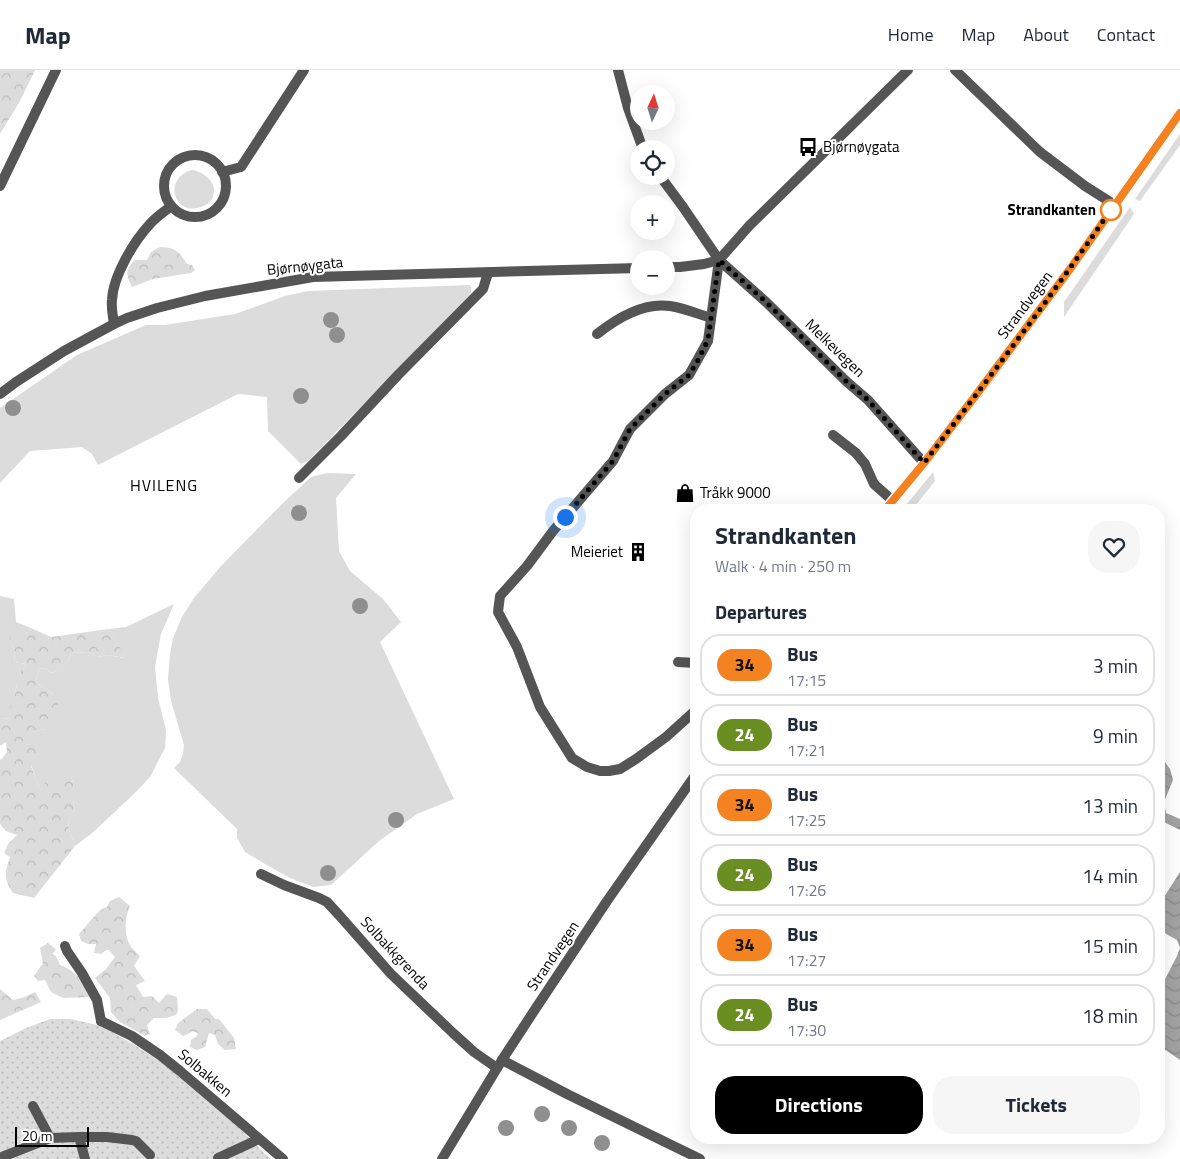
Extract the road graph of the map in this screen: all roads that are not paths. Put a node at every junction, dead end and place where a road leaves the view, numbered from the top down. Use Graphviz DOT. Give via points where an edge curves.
graph roads {
  1 [pos="56,70"];
  2 [pos="304,70"];
  3 [pos="618,70"];
  4 [pos="908,70"];
  5 [pos="955,70"];
  6 [pos="1180,113"];
  7 [pos="640,140"];
  8 [pos="222,172"];
  9 [pos="667,185"];
  10 [pos="0,186"];
  11 [pos="1115,204"];
  12 [pos="171,206"];
  13 [pos="719,260"];
  14 [pos="675,267"];
  15 [pos="630,268"];
  16 [pos="488,273"];
  17 [pos="711,318"];
  18 [pos="114,324"];
  19 [pos="597,334"];
  20 [pos="0,394"];
  21 [pos="832,434"];
  22 [pos="924,463"];
  23 [pos="299,478"];
  24 [pos="893,501"];
  25 [pos="890,504"];
  26 [pos="678,662"];
  27 [pos="690,662"];
  28 [pos="690,715"];
  29 [pos="690,783"];
  30 [pos="261,874"];
  31 [pos="65,946"];
  32 [pos="500,1064"];
  33 [pos="33,1106"];
  34 [pos="79,1137"];
  35 [pos="50,1138"];
  36 [pos="259,1139"];
  37 [pos="150,1155"];
  38 [pos="218,1158"];
  39 [pos="0,1159"];
  40 [pos="85,1159"];
  41 [pos="283,1159"];
  42 [pos="442,1159"];
  43 [pos="700,1159"];
  1 -- 10 [label="street"];
  2 -- 8 [label="street" via="241,167"];
  3 -- 7 [label="street"];
  4 -- 13 [label="street" via="756,219"];
  5 -- 11 [label="street" via="1040,152"];
  6 -- 11 [label="street, Strandvegen"];
  8 -- 12 [label="street" via="226,191 216,209 208,215 188,216"];
  8 -- 12 [label="street" via="216,164 197,155 178,160 165,176 164,187"];
  9 -- 13 [label="street, Melkevegen"];
  11 -- 22 [label="street, Strandvegen"];
  12 -- 18 [label="street" via="150,224 121,268 112,300"];
  13 -- 14 [label="street"];
  13 -- 17 [label="street"];
  13 -- 22 [label="street, Melkevegen" via="868,400"];
  15 -- 16 [label="street, Bjørnøygata"];
  16 -- 18 [label="street, Bjørnøygata" via="313,278 205,296 157,308"];
  16 -- 23 [label="street" via="483,289"];
  17 -- 19 [label="street" via="671,306 649,306 629,313"];
  17 -- 28 [label="street" via="708,340 689,375 630,429 613,461 500,596 498,612 522,660 540,708 572,758 587,767 600,771 620,769 666,737"];
  18 -- 20 [label="street, Bjørnøygata" via="64,351"];
  21 -- 24 [label="street" via="856,453 874,484"];
  22 -- 24 [label="street, Strandvegen"];
  24 -- 25 [label="street, Strandvegen"];
  26 -- 27 [label="street"];
  29 -- 32 [label="street, Strandvegen" via="607,901"];
  30 -- 32 [label="street, Solbakkgrenda" via="327,902 391,974 452,1033 474,1052"];
  31 -- 36 [label="street, Solbakken" via="97,1000 101,1020 132,1036 180,1070"];
  32 -- 42 [label="street, Strandvegen"];
  32 -- 43 [label="street, Solbakkgrenda"];
  33 -- 35 [label="street"];
  34 -- 35 [label="street"];
  34 -- 37 [label="street" via="136,1141"];
  34 -- 40 [label="street"];
  35 -- 39 [label="street"];
  36 -- 38 [label="street"];
  36 -- 41 [label="street, Solbakken"];
}
